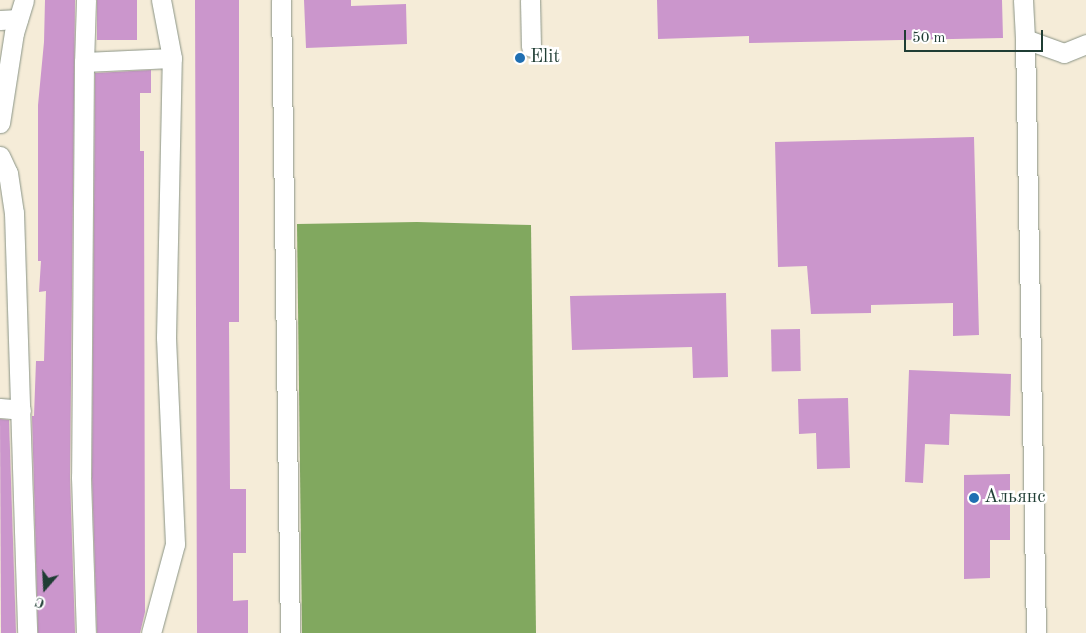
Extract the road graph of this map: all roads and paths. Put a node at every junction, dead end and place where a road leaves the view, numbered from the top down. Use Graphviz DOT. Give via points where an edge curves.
graph roads {
  1 [pos="24,0"];
  2 [pos="86,0"];
  3 [pos="161,0"];
  4 [pos="281,0"];
  5 [pos="530,0"];
  6 [pos="1023,0"];
  7 [pos="9,20"];
  8 [pos="1025,39"];
  9 [pos="1086,44"];
  10 [pos="531,47"];
  11 [pos="172,58"];
  12 [pos="84,62"];
  13 [pos="0,123"];
  14 [pos="0,156"];
  15 [pos="0,408"];
  16 [pos="21,410"];
  17 [pos="27,633"];
  18 [pos="86,633"];
  19 [pos="151,633"];
  20 [pos="290,633"];
  21 [pos="1036,633"];
  1 -- 7 [label="street"];
  2 -- 12 [label="street"];
  3 -- 11 [label="street"];
  4 -- 20 [label="street"];
  5 -- 10 [label="street"];
  6 -- 8 [label="street"];
  7 -- 13 [label="street"];
  8 -- 9 [label="street" via="1064,53"];
  8 -- 21 [label="street"];
  11 -- 12 [label="street"];
  11 -- 19 [label="street" via="166,337 176,544"];
  12 -- 18 [label="street" via="81,477"];
  14 -- 16 [label="street" via="8,173 14,213"];
  15 -- 16 [label="street"];
  16 -- 17 [label="street"];
}
